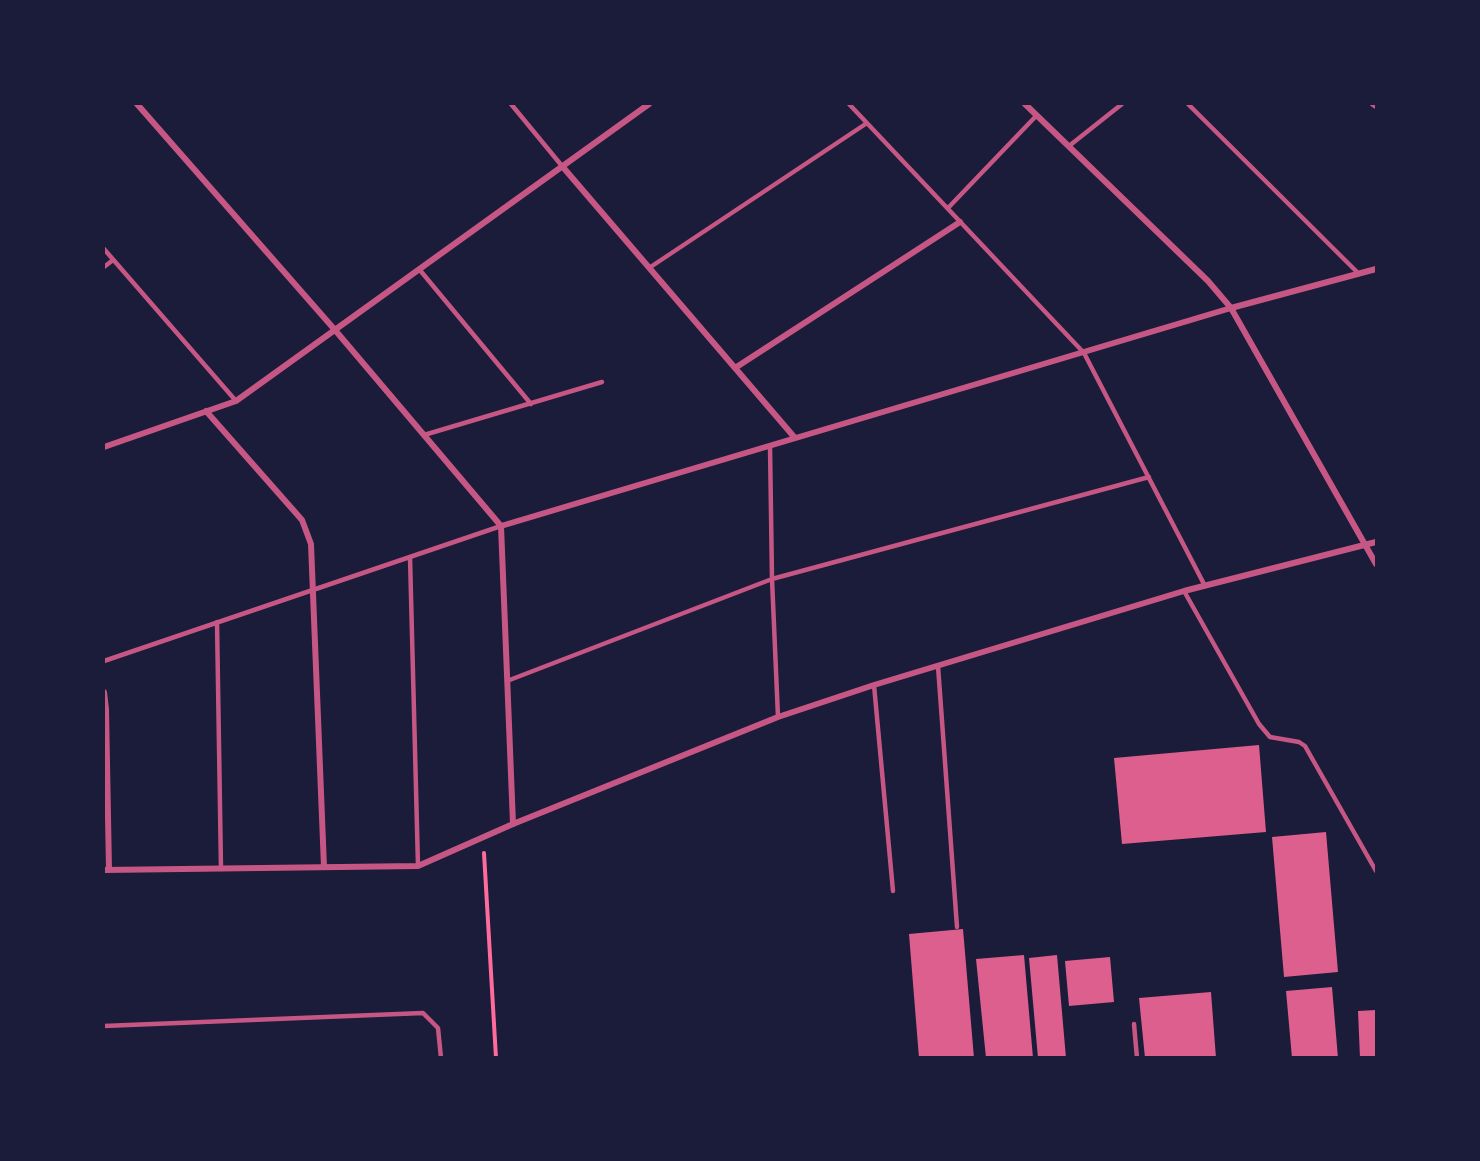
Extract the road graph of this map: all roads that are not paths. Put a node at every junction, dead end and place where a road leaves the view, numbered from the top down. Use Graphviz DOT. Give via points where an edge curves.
graph roads {
  1 [pos="137,104"];
  2 [pos="511,104"];
  3 [pos="649,104"];
  4 [pos="849,104"];
  5 [pos="1025,104"];
  6 [pos="1122,104"];
  7 [pos="1188,104"];
  8 [pos="1037,115"];
  9 [pos="867,123"];
  10 [pos="1069,146"];
  11 [pos="562,166"];
  12 [pos="948,208"];
  13 [pos="960,222"];
  14 [pos="104,249"];
  15 [pos="113,260"];
  16 [pos="104,267"];
  17 [pos="649,268"];
  18 [pos="419,269"];
  19 [pos="1376,271"];
  20 [pos="1359,274"];
  21 [pos="1231,308"];
  22 [pos="335,330"];
  23 [pos="1084,353"];
  24 [pos="735,368"];
  25 [pos="602,382"];
  26 [pos="236,401"];
  27 [pos="531,404"];
  28 [pos="206,411"];
  29 [pos="424,435"];
  30 [pos="795,438"];
  31 [pos="770,446"];
  32 [pos="104,447"];
  33 [pos="1149,477"];
  34 [pos="501,526"];
  35 [pos="1377,542"];
  36 [pos="1366,545"];
  37 [pos="410,556"];
  38 [pos="1377,564"];
  39 [pos="772,579"];
  40 [pos="1205,585"];
  41 [pos="312,590"];
  42 [pos="1184,591"];
  43 [pos="217,622"];
  44 [pos="104,661"];
  45 [pos="938,666"];
  46 [pos="507,681"];
  47 [pos="874,684"];
  48 [pos="104,692"];
  49 [pos="778,717"];
  50 [pos="513,824"];
  51 [pos="418,866"];
  52 [pos="324,867"];
  53 [pos="221,869"];
  54 [pos="106,870"];
  55 [pos="1377,871"];
  56 [pos="893,891"];
  57 [pos="957,927"];
  58 [pos="1134,1024"];
  59 [pos="104,1026"];
  60 [pos="441,1058"];
  61 [pos="1137,1058"];
  1 -- 22 [label="street"];
  2 -- 11 [label="lane"];
  3 -- 11 [label="street"];
  4 -- 9 [label="lane"];
  5 -- 8 [label="street"];
  6 -- 10 [label="lane"];
  7 -- 20 [label="lane"];
  8 -- 10 [label="street"];
  8 -- 12 [label="lane"];
  9 -- 12 [label="lane"];
  9 -- 17 [label="lane"];
  10 -- 21 [label="street"];
  11 -- 17 [label="street"];
  11 -- 18 [label="street"];
  12 -- 13 [label="lane"];
  13 -- 23 [label="lane"];
  13 -- 24 [label="street"];
  14 -- 15 [label="lane"];
  15 -- 16 [label="lane"];
  15 -- 26 [label="lane"];
  17 -- 24 [label="street"];
  18 -- 22 [label="street"];
  18 -- 27 [label="lane"];
  19 -- 20 [label="street"];
  20 -- 21 [label="street"];
  21 -- 23 [label="street"];
  21 -- 36 [label="street"];
  22 -- 26 [label="street"];
  22 -- 29 [label="street"];
  23 -- 30 [label="street"];
  23 -- 33 [label="lane"];
  24 -- 30 [label="street"];
  25 -- 27 [label="lane"];
  26 -- 28 [label="street"];
  27 -- 29 [label="lane"];
  28 -- 32 [label="street"];
  28 -- 41 [label="street" via="302,520 311,544"];
  29 -- 34 [label="street"];
  30 -- 31 [label="street"];
  31 -- 34 [label="street"];
  31 -- 39 [label="lane"];
  33 -- 39 [label="lane"];
  33 -- 40 [label="lane"];
  34 -- 37 [label="lane"];
  34 -- 46 [label="street"];
  35 -- 36 [label="street"];
  36 -- 38 [label="street"];
  36 -- 40 [label="street"];
  37 -- 41 [label="lane"];
  37 -- 51 [label="lane"];
  39 -- 46 [label="lane"];
  39 -- 49 [label="lane"];
  40 -- 42 [label="street"];
  41 -- 43 [label="lane"];
  41 -- 52 [label="street"];
  42 -- 45 [label="street"];
  42 -- 55 [label="lane" via="1259,724 1270,737 1305,746"];
  43 -- 44 [label="lane"];
  43 -- 53 [label="lane"];
  45 -- 47 [label="street"];
  45 -- 57 [label="lane"];
  46 -- 50 [label="street"];
  47 -- 49 [label="street"];
  47 -- 56 [label="lane"];
  48 -- 54 [label="street"];
  49 -- 50 [label="street"];
  50 -- 51 [label="street"];
  51 -- 52 [label="street"];
  52 -- 53 [label="street"];
  53 -- 54 [label="street"];
  58 -- 61 [label="lane"];
  59 -- 60 [label="lane" via="423,1014 438,1028"];
}
